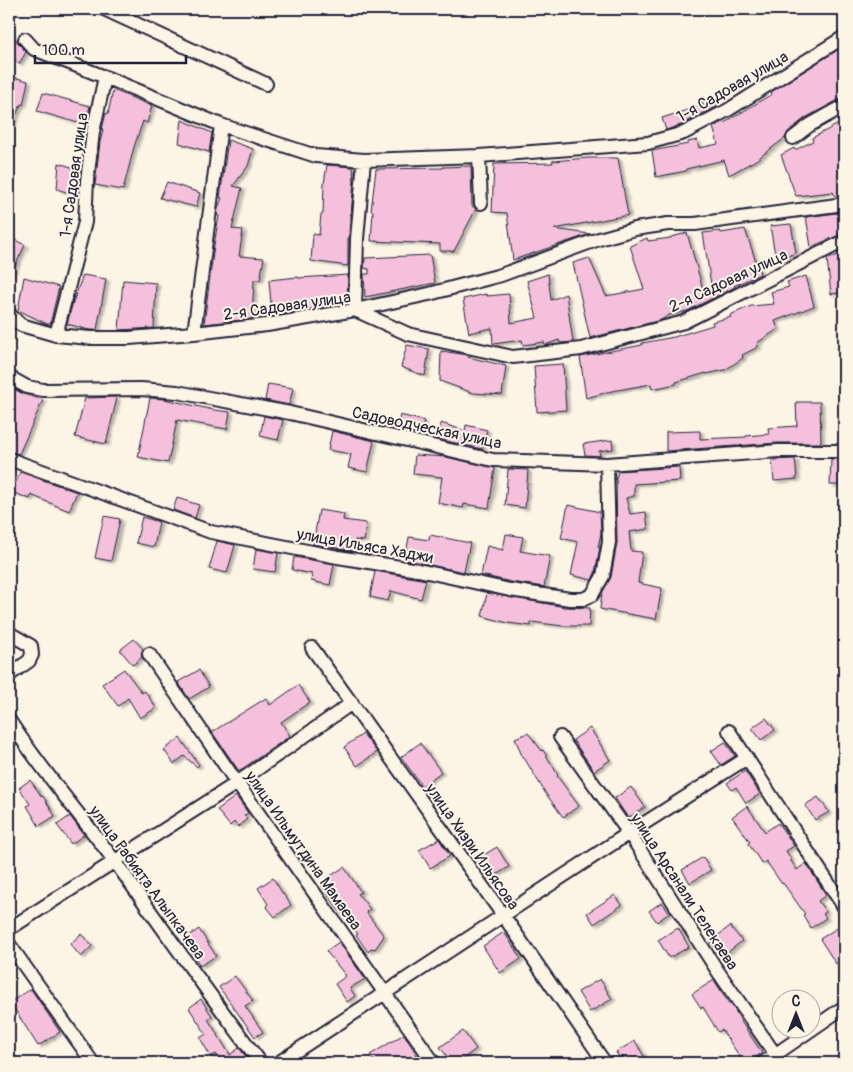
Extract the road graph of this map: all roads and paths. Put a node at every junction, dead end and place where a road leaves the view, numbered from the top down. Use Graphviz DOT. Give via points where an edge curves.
graph roads {
  1 [pos="104,9"];
  2 [pos="844,38"];
  3 [pos="25,39"];
  4 [pos="105,77"];
  5 [pos="266,84"];
  6 [pos="844,106"];
  7 [pos="221,125"];
  8 [pos="793,138"];
  9 [pos="479,156"];
  10 [pos="364,160"];
  11 [pos="481,203"];
  12 [pos="844,204"];
  13 [pos="844,241"];
  14 [pos="355,310"];
  15 [pos="9,314"];
  16 [pos="194,333"];
  17 [pos="56,335"];
  18 [pos="9,377"];
  19 [pos="844,451"];
  20 [pos="9,459"];
  21 [pos="607,464"];
  22 [pos="9,633"];
  23 [pos="312,648"];
  24 [pos="149,654"];
  25 [pos="9,675"];
  26 [pos="352,703"];
  27 [pos="9,720"];
  28 [pos="729,731"];
  29 [pos="560,737"];
  30 [pos="747,758"];
  31 [pos="237,783"];
  32 [pos="629,833"];
  33 [pos="115,862"];
  34 [pos="844,908"];
  35 [pos="503,915"];
  36 [pos="9,929"];
  37 [pos="9,944"];
  38 [pos="386,994"];
  39 [pos="844,1007"];
  40 [pos="778,1059"];
  41 [pos="93,1063"];
  42 [pos="261,1063"];
  43 [pos="278,1063"];
  44 [pos="434,1063"];
  45 [pos="606,1063"];
  46 [pos="763,1063"];
  1 -- 5 [label="street"];
  2 -- 9 [label="street, 1-я Садовая улица" via="728,110 684,133 648,143"];
  3 -- 4 [label="street, 1-я Садовая улица" via="34,49"];
  4 -- 7 [label="street, 1-я Садовая улица"];
  4 -- 17 [label="street, 1-я Садовая улица" via="87,181 85,222"];
  6 -- 8 [label="street"];
  7 -- 10 [label="street, 1-я Садовая улица" via="316,156"];
  7 -- 16 [label="street"];
  9 -- 10 [label="street, 1-я Садовая улица"];
  9 -- 11 [label="street"];
  10 -- 14 [label="street"];
  12 -- 14 [label="street" via="635,229 501,275"];
  13 -- 14 [label="street, 2-я Садовая улица" via="684,322 581,349 513,357 408,334"];
  14 -- 16 [label="street, 2-я Садовая улица"];
  15 -- 17 [label="street, 2-я Садовая улица" via="21,325"];
  16 -- 17 [label="street, 2-я Садовая улица" via="129,338"];
  18 -- 21 [label="street, Садоводческая улица" via="28,387 43,390 177,392 290,413 494,460"];
  19 -- 21 [label="street, Садоводческая улица" via="778,451"];
  20 -- 21 [label="street, улица Ильяса Хаджи" via="211,532 570,599 592,595 602,576 609,542"];
  22 -- 25 [label="street" via="31,646 32,654 29,661"];
  23 -- 26 [label="street, улица Хизри Ильясова"];
  24 -- 31 [label="street, улица Ильмутдина Мамаева"];
  26 -- 31 [label="street"];
  26 -- 35 [label="street, улица Хизри Ильясова"];
  27 -- 33 [label="street, улица Рабията Алыпкачева" via="25,746"];
  28 -- 30 [label="street"];
  29 -- 32 [label="street, улица Арсанали Телекаева"];
  30 -- 32 [label="street"];
  30 -- 34 [label="street"];
  31 -- 33 [label="street"];
  31 -- 38 [label="street, улица Ильмутдина Мамаева"];
  32 -- 35 [label="street"];
  32 -- 40 [label="street, улица Арсанали Телекаева" via="716,970"];
  33 -- 36 [label="street"];
  33 -- 42 [label="street, улица Рабията Алыпкачева"];
  35 -- 38 [label="street"];
  35 -- 45 [label="street, улица Хизри Ильясова"];
  37 -- 41 [label="street"];
  38 -- 43 [label="street"];
  38 -- 44 [label="street, улица Ильмутдина Мамаева"];
  39 -- 40 [label="street"];
  40 -- 46 [label="street"];
}
